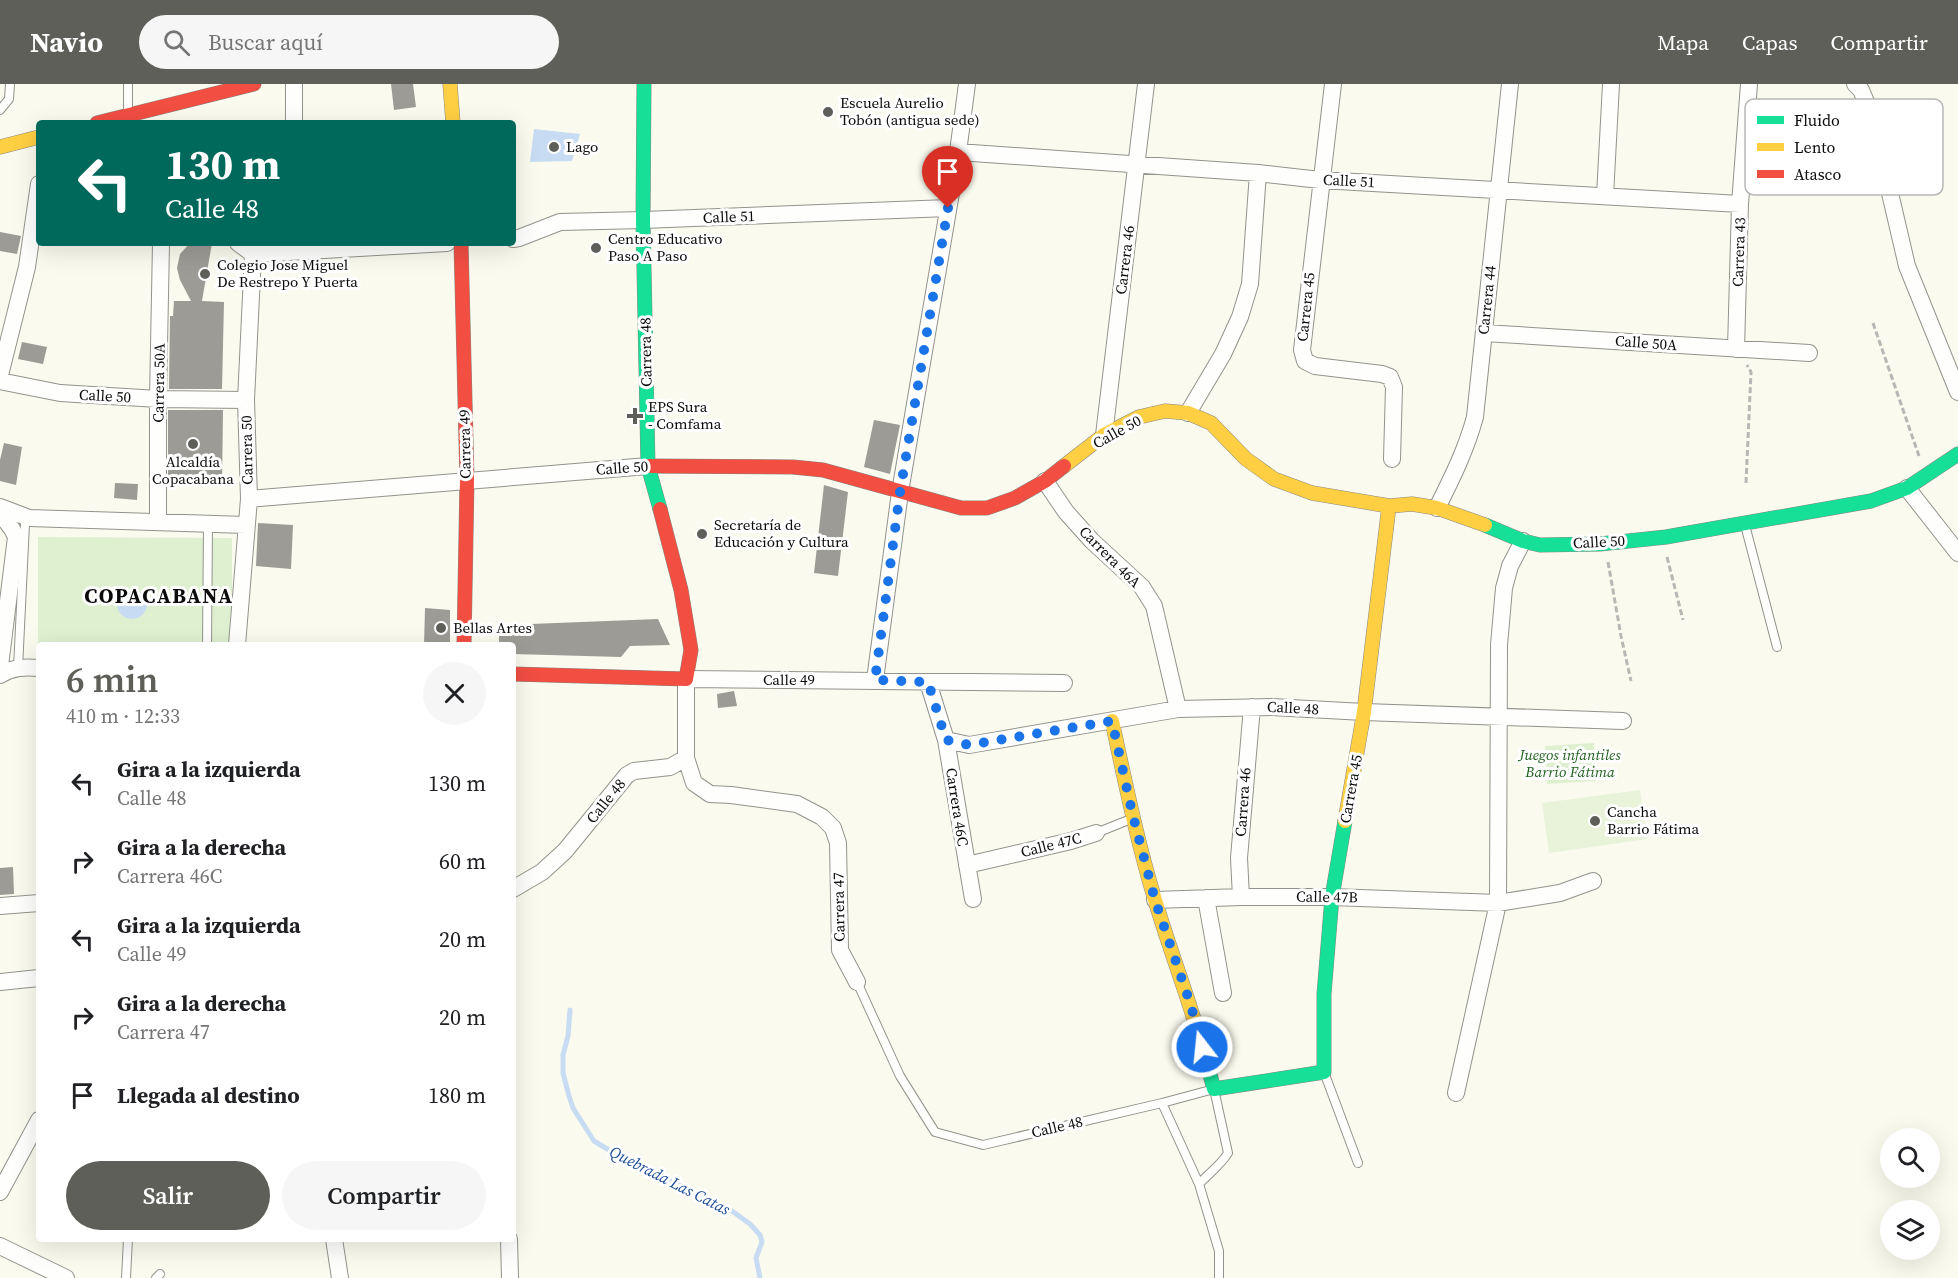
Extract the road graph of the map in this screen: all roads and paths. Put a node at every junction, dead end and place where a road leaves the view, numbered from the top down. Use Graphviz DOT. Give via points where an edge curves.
graph roads {
  1 [pos="10,84"];
  2 [pos="128,84"];
  3 [pos="254,84"];
  4 [pos="294,84"];
  5 [pos="450,84"];
  6 [pos="644,84"];
  7 [pos="968,84"];
  8 [pos="1146,84"];
  9 [pos="1333,84"];
  10 [pos="1510,84"];
  11 [pos="1611,84"];
  12 [pos="1749,84"];
  13 [pos="1855,84"];
  14 [pos="1748,99"];
  15 [pos="1865,99"];
  16 [pos="0,110"];
  17 [pos="159,115"];
  18 [pos="128,116"];
  19 [pos="110,120"];
  20 [pos="294,120"];
  21 [pos="453,120"];
  22 [pos="1745,137"];
  23 [pos="36,138"];
  24 [pos="0,147"];
  25 [pos="958,152"];
  26 [pos="1136,165"];
  27 [pos="1258,173"];
  28 [pos="1320,180"];
  29 [pos="1498,189"];
  30 [pos="1890,195"];
  31 [pos="1605,196"];
  32 [pos="1740,204"];
  33 [pos="36,205"];
  34 [pos="948,208"];
  35 [pos="642,220"];
  36 [pos="516,238"];
  37 [pos="161,246"];
  38 [pos="242,246"];
  39 [pos="354,246"];
  40 [pos="461,246"];
  41 [pos="292,248"];
  42 [pos="253,254"];
  43 [pos="1873,323"];
  44 [pos="1484,333"];
  45 [pos="1736,349"];
  46 [pos="1809,354"];
  47 [pos="1751,372"];
  48 [pos="0,375"];
  49 [pos="0,381"];
  50 [pos="1958,392"];
  51 [pos="158,399"];
  52 [pos="246,400"];
  53 [pos="1188,413"];
  54 [pos="1104,435"];
  55 [pos="1958,454"];
  56 [pos="1392,459"];
  57 [pos="648,466"];
  58 [pos="1926,475"];
  59 [pos="466,480"];
  60 [pos="1045,481"];
  61 [pos="1746,483"];
  62 [pos="1907,488"];
  63 [pos="900,492"];
  64 [pos="249,499"];
  65 [pos="1389,506"];
  66 [pos="0,507"];
  67 [pos="1437,508"];
  68 [pos="0,513"];
  69 [pos="158,522"];
  70 [pos="208,524"];
  71 [pos="246,525"];
  72 [pos="1745,525"];
  73 [pos="23,526"];
  74 [pos="1666,537"];
  75 [pos="1523,541"];
  76 [pos="1600,544"];
  77 [pos="1958,553"];
  78 [pos="1683,620"];
  79 [pos="2,636"];
  80 [pos="207,642"];
  81 [pos="237,642"];
  82 [pos="464,642"];
  83 [pos="1777,646"];
  84 [pos="0,666"];
  85 [pos="18,668"];
  86 [pos="36,668"];
  87 [pos="516,674"];
  88 [pos="0,675"];
  89 [pos="686,679"];
  90 [pos="875,680"];
  91 [pos="1631,681"];
  92 [pos="928,682"];
  93 [pos="1064,683"];
  94 [pos="1252,707"];
  95 [pos="1178,709"];
  96 [pos="1364,712"];
  97 [pos="1500,716"];
  98 [pos="1112,721"];
  99 [pos="1623,721"];
  100 [pos="946,740"];
  101 [pos="686,758"];
  102 [pos="1134,818"];
  103 [pos="1096,833"];
  104 [pos="967,865"];
  105 [pos="1593,881"];
  106 [pos="516,887"];
  107 [pos="1241,897"];
  108 [pos="1332,897"];
  109 [pos="1206,898"];
  110 [pos="973,899"];
  111 [pos="1155,900"];
  112 [pos="36,903"];
  113 [pos="1498,903"];
  114 [pos="0,906"];
  115 [pos="36,978"];
  116 [pos="0,982"];
  117 [pos="857,982"];
  118 [pos="1223,993"];
  119 [pos="1324,1072"];
  120 [pos="1214,1089"];
  121 [pos="1456,1093"];
  122 [pos="1162,1103"];
  123 [pos="36,1126"];
  124 [pos="1358,1163"];
  125 [pos="1199,1184"];
  126 [pos="0,1192"];
  127 [pos="128,1242"];
  128 [pos="334,1242"];
  129 [pos="509,1242"];
  130 [pos="0,1246"];
  131 [pos="66,1278"];
  132 [pos="126,1278"];
  133 [pos="340,1278"];
  134 [pos="510,1278"];
  135 [pos="1219,1278"];
  1 -- 16 [label="lane" via="9,99"];
  2 -- 18 [label="lane"];
  3 -- 17 [label="street"];
  4 -- 20 [label="street"];
  5 -- 21 [label="street"];
  6 -- 35 [label="street, Carrera 48"];
  7 -- 25 [label="street"];
  8 -- 26 [label="street, Carrera 46"];
  9 -- 28 [label="street, Carrera 45"];
  10 -- 29 [label="street, Carrera 44"];
  11 -- 31 [label="street"];
  12 -- 14 [label="street, Carrera 43"];
  13 -- 15 [label="street"];
  17 -- 18 [label="street"];
  18 -- 19 [label="street"];
  22 -- 32 [label="street, Carrera 43"];
  23 -- 24 [label="street"];
  25 -- 26 [label="street, Calle 51"];
  25 -- 34 [label="street"];
  26 -- 27 [label="street, Calle 51"];
  26 -- 54 [label="street, Carrera 46"];
  27 -- 28 [label="street, Calle 51"];
  27 -- 53 [label="street" via="1250,284 1223,354"];
  28 -- 29 [label="street, Calle 51"];
  28 -- 56 [label="street, Carrera 45" via="1302,350 1305,362 1390,377 1395,387"];
  29 -- 31 [label="street, Calle 51"];
  29 -- 44 [label="street, Carrera 44"];
  30 -- 50 [label="street" via="1906,266"];
  31 -- 32 [label="street, Calle 51"];
  32 -- 45 [label="street, Carrera 43"];
  33 -- 48 [label="street" via="27,267"];
  34 -- 35 [label="street, Calle 51"];
  34 -- 63 [label="street"];
  35 -- 36 [label="street, Calle 51" via="560,222"];
  35 -- 57 [label="street, Carrera 48"];
  37 -- 51 [label="street, Carrera 50A"];
  38 -- 42 [label="street"];
  39 -- 41 [label="street"];
  40 -- 59 [label="street, Carrera 49"];
  41 -- 42 [label="street"];
  42 -- 52 [label="street, Carrera 50"];
  43 -- 58 [label="path"];
  44 -- 45 [label="street, Calle 50A"];
  44 -- 67 [label="street, Carrera 44" via="1475,417 1468,443"];
  45 -- 46 [label="street, Calle 50A"];
  47 -- 61 [label="path"];
  49 -- 51 [label="street, Calle 50" via="60,393"];
  51 -- 52 [label="street, Calle 50"];
  51 -- 69 [label="street, Carrera 50A"];
  52 -- 64 [label="street, Carrera 50"];
  53 -- 54 [label="street, Calle 50" via="1165,411 1139,417"];
  53 -- 65 [label="street, Calle 50" via="1211,423 1246,459 1274,479 1312,493"];
  54 -- 60 [label="street, Calle 50"];
  55 -- 58 [label="street, Calle 50"];
  57 -- 59 [label="street, Calle 50"];
  57 -- 63 [label="street, Calle 50" via="793,467 824,471"];
  57 -- 89 [label="street, Carrera 48" via="681,590 691,650"];
  58 -- 62 [label="street, Calle 50"];
  59 -- 64 [label="street, Calle 50"];
  59 -- 82 [label="street, Carrera 49"];
  60 -- 63 [label="street, Calle 50" via="987,508 961,508"];
  60 -- 95 [label="street, Carrera 46A" via="1066,512 1142,588 1154,606"];
  62 -- 72 [label="street, Calle 50" via="1870,501"];
  62 -- 77 [label="street"];
  63 -- 90 [label="street"];
  64 -- 71 [label="street, Carrera 50"];
  65 -- 67 [label="street, Calle 50"];
  65 -- 96 [label="street, Carrera 45"];
  66 -- 73 [label="street"];
  67 -- 75 [label="street, Calle 50"];
  68 -- 73 [label="street" via="12,529"];
  69 -- 70 [label="street"];
  69 -- 73 [label="street"];
  70 -- 71 [label="street"];
  70 -- 80 [label="lane"];
  71 -- 81 [label="street, Carrera 50"];
  72 -- 74 [label="street, Calle 50"];
  72 -- 83 [label="lane"];
  73 -- 79 [label="street"];
  73 -- 85 [label="lane"];
  74 -- 76 [label="street, Calle 50"];
  74 -- 78 [label="path" via="1667,560"];
  75 -- 76 [label="street, Calle 50" via="1540,545"];
  75 -- 97 [label="street" via="1504,588 1499,645"];
  76 -- 91 [label="path" via="1609,563"];
  79 -- 84 [label="street"];
  85 -- 86 [label="street"];
  85 -- 88 [label="street"];
  87 -- 89 [label="street, Calle 49"];
  89 -- 90 [label="street, Calle 49"];
  89 -- 101 [label="street, Carrera 48"];
  90 -- 92 [label="street, Calle 49"];
  92 -- 93 [label="street, Calle 49"];
  92 -- 100 [label="street, Carrera 46C"];
  94 -- 95 [label="street, Calle 48"];
  94 -- 96 [label="street, Calle 48"];
  94 -- 107 [label="street, Carrera 46" via="1239,858"];
  95 -- 98 [label="street, Calle 48"];
  96 -- 97 [label="street, Calle 48"];
  96 -- 108 [label="street, Carrera 45"];
  97 -- 99 [label="street, Calle 48"];
  97 -- 113 [label="street"];
  98 -- 100 [label="street, Calle 48" via="969,745"];
  98 -- 102 [label="street"];
  100 -- 104 [label="street, Carrera 46C"];
  101 -- 106 [label="street, Calle 48" via="670,767 634,771 627,776 566,851"];
  101 -- 117 [label="street, Carrera 47" via="694,783 710,794 797,804 822,817 833,828 838,843 840,950"];
  102 -- 103 [label="lane, Calle 47C"];
  102 -- 111 [label="street"];
  103 -- 104 [label="street, Calle 47C"];
  104 -- 110 [label="street, Carrera 46C"];
  105 -- 113 [label="street, Calle 47B" via="1560,893"];
  107 -- 108 [label="street, Calle 47B"];
  107 -- 109 [label="street, Calle 47B"];
  108 -- 113 [label="street, Calle 47B"];
  108 -- 119 [label="street, Carrera 45" via="1324,994"];
  109 -- 111 [label="street, Calle 47B"];
  109 -- 118 [label="street"];
  111 -- 120 [label="street"];
  112 -- 114 [label="street"];
  113 -- 121 [label="street"];
  115 -- 116 [label="street"];
  117 -- 122 [label="lane, Calle 48" via="900,1076 935,1132 983,1145"];
  119 -- 120 [label="street"];
  119 -- 124 [label="lane"];
  120 -- 122 [label="lane, Calle 48"];
  120 -- 125 [label="lane" via="1228,1153 1221,1165"];
  122 -- 125 [label="lane"];
  123 -- 126 [label="street"];
  125 -- 135 [label="lane" via="1219,1251"];
  127 -- 132 [label="lane"];
  128 -- 133 [label="street"];
  129 -- 134 [label="street"];
  130 -- 131 [label="street"];
}
